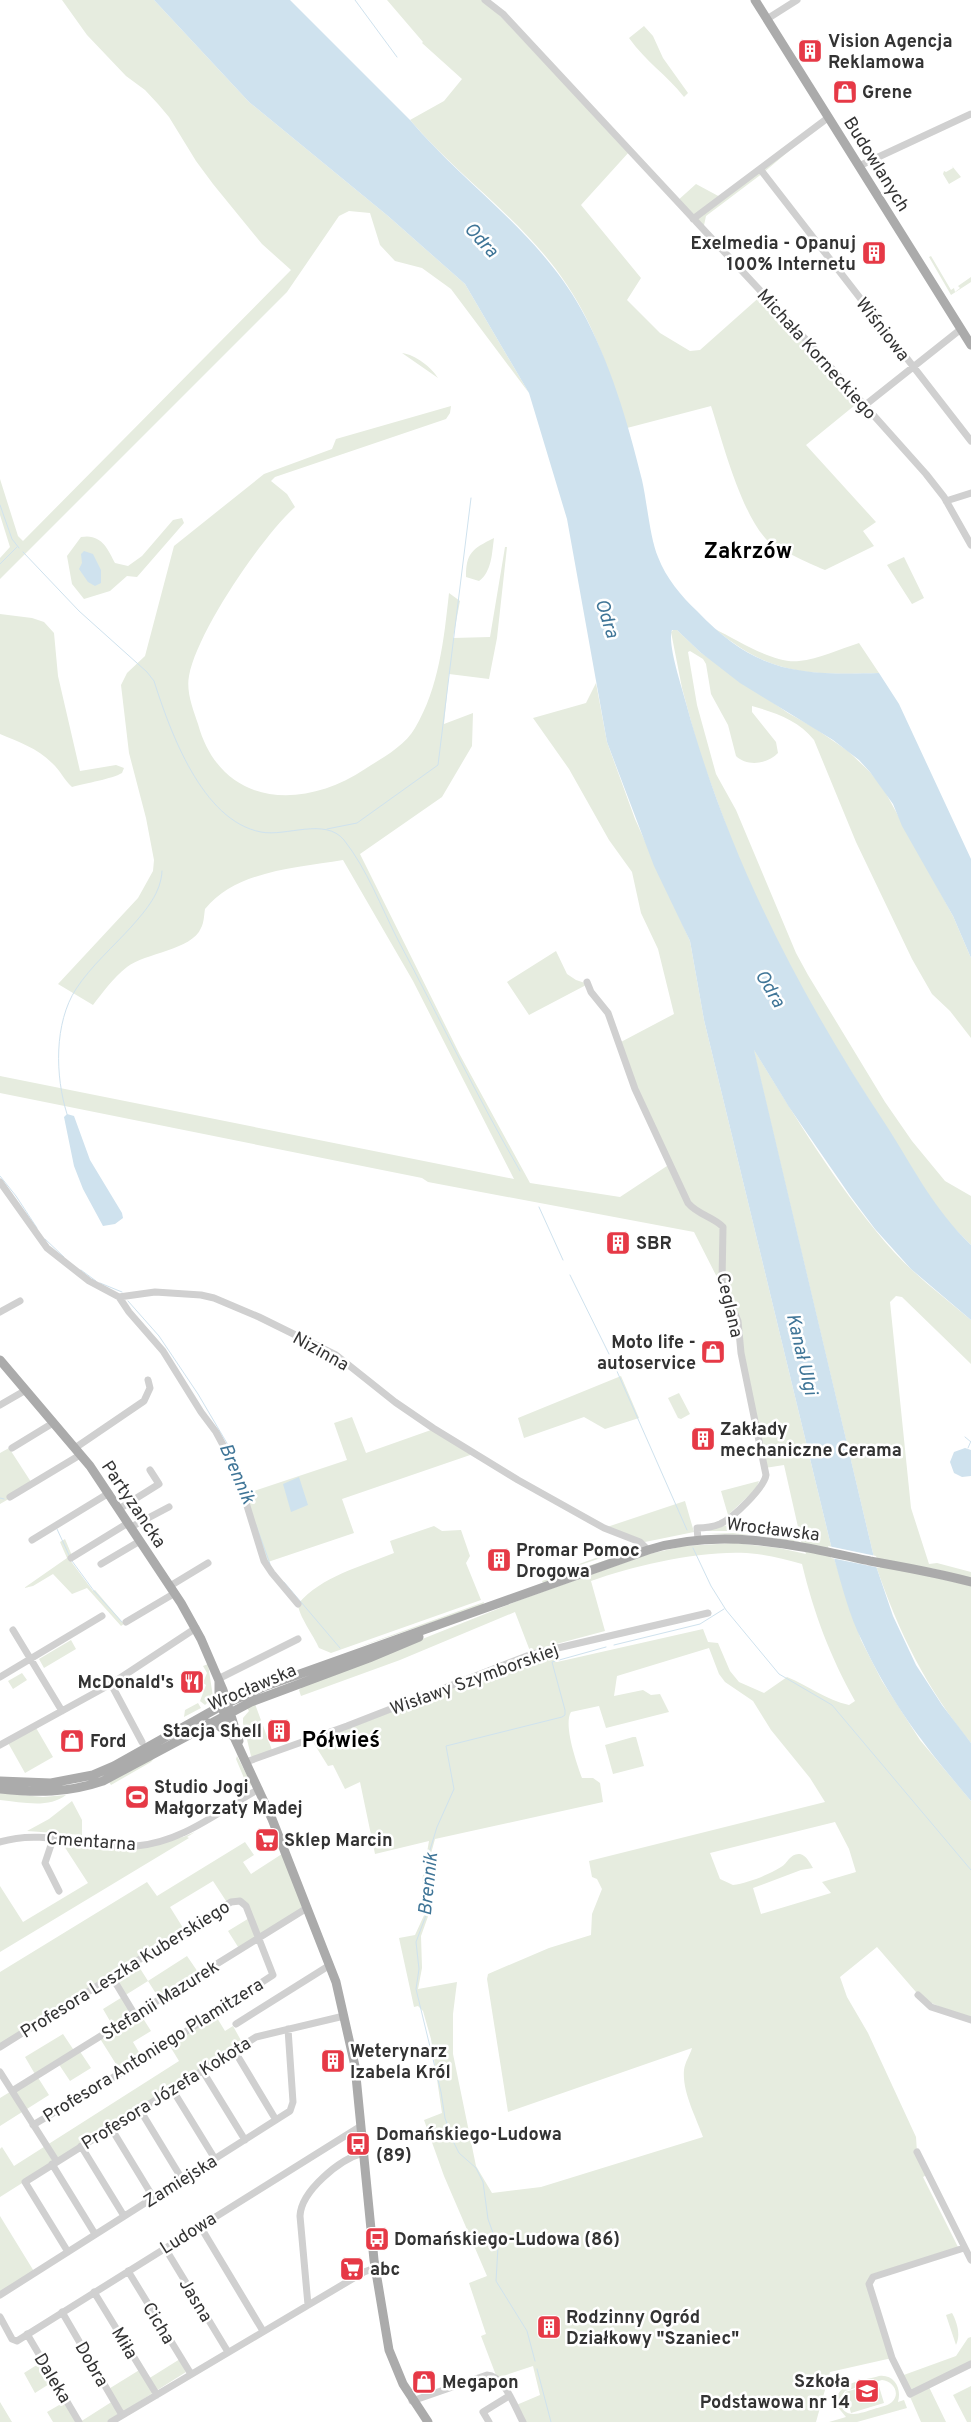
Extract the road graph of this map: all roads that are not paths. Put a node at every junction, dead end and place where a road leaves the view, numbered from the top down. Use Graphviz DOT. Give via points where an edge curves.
graph roads {
  1 [pos="485,0"];
  2 [pos="755,0"];
  3 [pos="796,0"];
  4 [pos="767,19"];
  5 [pos="971,114"];
  6 [pos="829,117"];
  7 [pos="859,166"];
  8 [pos="760,169"];
  9 [pos="693,220"];
  10 [pos="961,330"];
  11 [pos="971,345"];
  12 [pos="913,368"];
  13 [pos="864,406"];
  14 [pos="971,441"];
  15 [pos="971,493"];
  16 [pos="946,502"];
  17 [pos="971,545"];
  18 [pos="587,982"];
  19 [pos="0,1182"];
  20 [pos="120,1297"];
  21 [pos="20,1301"];
  22 [pos="0,1312"];
  23 [pos="0,1360"];
  24 [pos="148,1380"];
  25 [pos="26,1390"];
  26 [pos="0,1405"];
  27 [pos="53,1423"];
  28 [pos="12,1448"];
  29 [pos="78,1452"];
  30 [pos="150,1470"];
  31 [pos="109,1493"];
  32 [pos="10,1497"];
  33 [pos="169,1507"];
  34 [pos="119,1509"];
  35 [pos="130,1525"];
  36 [pos="698,1539"];
  37 [pos="32,1540"];
  38 [pos="140,1541"];
  39 [pos="648,1550"];
  40 [pos="71,1558"];
  41 [pos="208,1563"];
  42 [pos="101,1564"];
  43 [pos="971,1582"];
  44 [pos="172,1590"];
  45 [pos="298,1604"];
  46 [pos="708,1613"];
  47 [pos="102,1616"];
  48 [pos="126,1622"];
  49 [pos="196,1628"];
  50 [pos="434,1628"];
  51 [pos="13,1630"];
  52 [pos="298,1639"];
  53 [pos="30,1659"];
  54 [pos="0,1677"];
  55 [pos="218,1680"];
  56 [pos="111,1684"];
  57 [pos="240,1697"];
  58 [pos="226,1708"];
  59 [pos="62,1711"];
  60 [pos="209,1723"];
  61 [pos="233,1736"];
  62 [pos="142,1742"];
  63 [pos="0,1745"];
  64 [pos="241,1751"];
  65 [pos="246,1762"];
  66 [pos="0,1781"];
  67 [pos="259,1789"];
  68 [pos="0,1790"];
  69 [pos="53,1839"];
  70 [pos="0,1842"];
  71 [pos="59,1891"];
  72 [pos="307,1908"];
  73 [pos="259,1938"];
  74 [pos="330,1966"];
  75 [pos="112,1976"];
  76 [pos="918,1995"];
  77 [pos="135,2015"];
  78 [pos="344,2016"];
  79 [pos="971,2020"];
  80 [pos="236,2024"];
  81 [pos="288,2029"];
  82 [pos="0,2047"];
  83 [pos="234,2050"];
  84 [pos="202,2070"];
  85 [pos="0,2072"];
  86 [pos="172,2089"];
  87 [pos="12,2091"];
  88 [pos="140,2110"];
  89 [pos="276,2120"];
  90 [pos="33,2124"];
  91 [pos="361,2126"];
  92 [pos="110,2128"];
  93 [pos="245,2140"];
  94 [pos="81,2146"];
  95 [pos="917,2152"];
  96 [pos="363,2153"];
  97 [pos="215,2159"];
  98 [pos="54,2163"];
  99 [pos="182,2180"];
  100 [pos="153,2198"];
  101 [pos="124,2216"];
  102 [pos="200,2226"];
  103 [pos="95,2234"];
  104 [pos="164,2248"];
  105 [pos="964,2248"];
  106 [pos="68,2252"];
  107 [pos="971,2260"];
  108 [pos="375,2268"];
  109 [pos="128,2271"];
  110 [pos="94,2292"];
  111 [pos="0,2295"];
  112 [pos="308,2305"];
  113 [pos="62,2312"];
  114 [pos="0,2317"];
  115 [pos="263,2331"];
  116 [pos="27,2334"];
  117 [pos="228,2352"];
  118 [pos="971,2364"];
  119 [pos="191,2374"];
  120 [pos="156,2395"];
  121 [pos="509,2396"];
  122 [pos="412,2400"];
  123 [pos="122,2415"];
  124 [pos="79,2422"];
  125 [pos="111,2422"];
  126 [pos="428,2422"];
  127 [pos="489,2422"];
  128 [pos="523,2422"];
  1 -- 9 [label="street, Michała Korneckiego" via="503,14"];
  2 -- 4 [label="main road, Budowlanych"];
  3 -- 4 [label="street"];
  4 -- 6 [label="main road, Budowlanych"];
  5 -- 7 [label="street"];
  6 -- 7 [label="main road, Budowlanych"];
  6 -- 8 [label="street"];
  7 -- 10 [label="main road, Budowlanych"];
  8 -- 9 [label="street"];
  8 -- 12 [label="street, Wiśniowa"];
  9 -- 13 [label="street, Michała Korneckiego"];
  10 -- 11 [label="main road, Budowlanych"];
  10 -- 12 [label="street"];
  12 -- 13 [label="street"];
  12 -- 14 [label="street, Wiśniowa"];
  13 -- 16 [label="street, Michała Korneckiego" via="926,474"];
  15 -- 16 [label="street"];
  16 -- 17 [label="street, Michała Korneckiego"];
  18 -- 36 [label="street, Ceglana" via="608,1013 635,1089 688,1203 696,1212 723,1227 722,1282 738,1321 741,1353 766,1475 757,1492 726,1520 697,1528"];
  19 -- 20 [label="street" via="47,1248 89,1281"];
  20 -- 39 [label="street, Nizinna" via="155,1292 214,1298 342,1358 432,1428 604,1528 640,1542"];
  20 -- 45 [label="street" via="164,1351 216,1432 235,1467 264,1561"];
  21 -- 22 [label="street"];
  23 -- 25 [label="main road, Partyzancka"];
  24 -- 29 [label="street" via="150,1388 144,1401"];
  25 -- 26 [label="street"];
  25 -- 27 [label="main road, Partyzancka"];
  27 -- 28 [label="street"];
  27 -- 29 [label="main road, Partyzancka"];
  29 -- 31 [label="main road, Partyzancka"];
  29 -- 32 [label="street"];
  30 -- 34 [label="street" via="160,1484"];
  31 -- 34 [label="main road, Partyzancka"];
  31 -- 37 [label="street"];
  33 -- 35 [label="street"];
  34 -- 35 [label="main road, Partyzancka"];
  35 -- 38 [label="main road, Partyzancka"];
  35 -- 40 [label="street"];
  36 -- 39 [label="main road, Wrocławska"];
  36 -- 43 [label="main road, Wrocławska" via="740,1538 804,1547"];
  38 -- 42 [label="street"];
  38 -- 44 [label="main road, Partyzancka"];
  39 -- 50 [label="main road, Wrocławska"];
  41 -- 44 [label="street"];
  44 -- 48 [label="street"];
  44 -- 49 [label="main road, Partyzancka"];
  46 -- 65 [label="street, Wisławy Szymborskiej" via="532,1654"];
  47 -- 53 [label="street"];
  49 -- 55 [label="main road, Partyzancka"];
  49 -- 56 [label="street"];
  50 -- 57 [label="main road, Wrocławska"];
  50 -- 58 [label="main road, Wrocławska" via="369,1658"];
  51 -- 53 [label="street"];
  52 -- 55 [label="street"];
  53 -- 54 [label="street"];
  53 -- 59 [label="street"];
  55 -- 57 [label="main road"];
  55 -- 58 [label="main road, Partyzancka"];
  56 -- 59 [label="street"];
  56 -- 62 [label="street"];
  57 -- 58 [label="main road, Wrocławska"];
  58 -- 60 [label="main road, Wrocławska"];
  58 -- 61 [label="main road"];
  58 -- 64 [label="main road"];
  58 -- 66 [label="main road, Wrocławska" via="93,1775 51,1783"];
  59 -- 63 [label="street"];
  60 -- 61 [label="main road"];
  60 -- 68 [label="main road, Wrocławska" via="127,1770 88,1786 43,1793"];
  61 -- 64 [label="main road"];
  64 -- 65 [label="main road"];
  65 -- 67 [label="main road"];
  67 -- 69 [label="street, Cmentarna" via="195,1828 159,1842 125,1846"];
  67 -- 72 [label="main road"];
  69 -- 70 [label="street, Cmentarna" via="20,1837"];
  69 -- 71 [label="street" via="45,1864"];
  72 -- 73 [label="street, Stefanii Mazurek"];
  72 -- 74 [label="main road"];
  73 -- 75 [label="street, Profesora Leszka Kuberskiego" via="246,1906 234,1901"];
  73 -- 77 [label="street, Stefanii Mazurek"];
  73 -- 90 [label="street, Profesora Antoniego Plamitzera" via="273,1975 139,2062"];
  74 -- 78 [label="main road"];
  74 -- 80 [label="street"];
  75 -- 77 [label="street"];
  75 -- 82 [label="street, Profesora Leszka Kuberskiego"];
  76 -- 79 [label="street" via="937,2010"];
  77 -- 87 [label="street, Stefanii Mazurek"];
  78 -- 81 [label="street, Profesora Józefa Kokota"];
  78 -- 91 [label="main road" via="353,2057"];
  81 -- 83 [label="street, Profesora Józefa Kokota" via="256,2037"];
  81 -- 89 [label="street, Zamiejska" via="293,2106 290,2112"];
  83 -- 84 [label="street, Profesora Józefa Kokota"];
  83 -- 89 [label="street"];
  84 -- 86 [label="street, Profesora Józefa Kokota"];
  84 -- 93 [label="street"];
  85 -- 87 [label="street"];
  86 -- 88 [label="street, Profesora Józefa Kokota"];
  86 -- 97 [label="street"];
  87 -- 90 [label="street"];
  88 -- 92 [label="street, Profesora Józefa Kokota"];
  88 -- 99 [label="street"];
  89 -- 93 [label="street, Zamiejska"];
  90 -- 98 [label="street"];
  91 -- 96 [label="main road"];
  91 -- 102 [label="street, Ludowa"];
  92 -- 94 [label="street, Profesora Józefa Kokota"];
  92 -- 100 [label="street"];
  93 -- 97 [label="street, Zamiejska"];
  94 -- 98 [label="street, Profesora Józefa Kokota"];
  94 -- 101 [label="street"];
  95 -- 105 [label="street"];
  96 -- 108 [label="main road"];
  96 -- 112 [label="street" via="323,2177 302,2206"];
  97 -- 99 [label="street, Zamiejska"];
  98 -- 103 [label="street"];
  98 -- 106 [label="street, Profesora Józefa Kokota" via="25,2182"];
  99 -- 100 [label="street, Zamiejska"];
  100 -- 101 [label="street, Zamiejska"];
  101 -- 103 [label="street, Zamiejska"];
  102 -- 104 [label="street, Ludowa"];
  102 -- 115 [label="street"];
  103 -- 106 [label="street, Zamiejska"];
  104 -- 109 [label="street, Ludowa"];
  104 -- 117 [label="street, Jasna"];
  105 -- 107 [label="street"];
  105 -- 118 [label="street" via="873,2277 869,2284 892,2358 910,2394"];
  106 -- 111 [label="street, Zamiejska"];
  108 -- 112 [label="street"];
  108 -- 122 [label="main road" via="390,2354"];
  109 -- 110 [label="street, Ludowa"];
  109 -- 119 [label="street, Cicha"];
  110 -- 113 [label="street, Ludowa"];
  110 -- 120 [label="street, Miła"];
  112 -- 115 [label="street"];
  113 -- 116 [label="street, Ludowa"];
  113 -- 123 [label="street, Dobra"];
  114 -- 116 [label="street, Ludowa" via="12,2339 17,2341"];
  115 -- 117 [label="street"];
  116 -- 124 [label="street, Daleka"];
  117 -- 119 [label="street"];
  119 -- 120 [label="street"];
  120 -- 123 [label="street"];
  121 -- 122 [label="street" via="497,2378 487,2376"];
  121 -- 127 [label="street" via="483,2412"];
  121 -- 128 [label="street"];
  122 -- 126 [label="main road"];
  123 -- 125 [label="street"];
}
